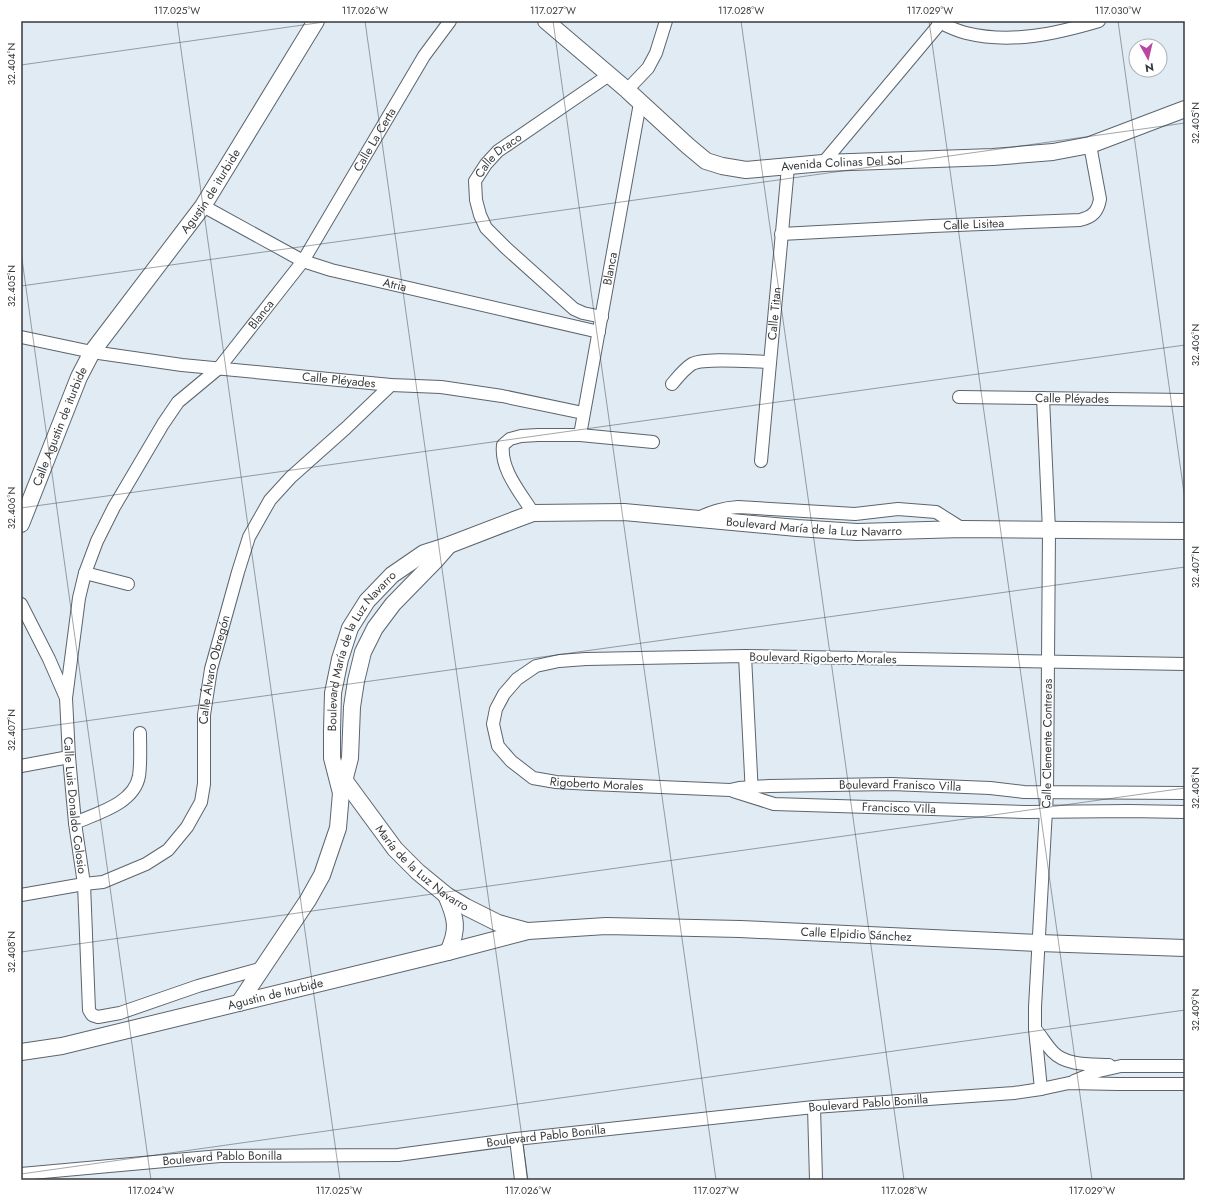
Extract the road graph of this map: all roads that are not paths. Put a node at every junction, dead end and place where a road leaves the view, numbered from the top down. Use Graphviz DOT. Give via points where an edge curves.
graph roads {
  1 [pos="316,21"];
  2 [pos="450,21"];
  3 [pos="546,21"];
  4 [pos="666,21"];
  5 [pos="1099,21"];
  6 [pos="940,22"];
  7 [pos="609,75"];
  8 [pos="627,90"];
  9 [pos="640,102"];
  10 [pos="1185,109"];
  11 [pos="1090,145"];
  12 [pos="823,163"];
  13 [pos="788,167"];
  14 [pos="203,206"];
  15 [pos="781,234"];
  16 [pos="303,261"];
  17 [pos="602,317"];
  18 [pos="599,332"];
  19 [pos="21,337"];
  20 [pos="92,352"];
  21 [pos="770,362"];
  22 [pos="219,368"];
  23 [pos="672,384"];
  24 [pos="391,385"];
  25 [pos="959,397"];
  26 [pos="1043,398"];
  27 [pos="1185,400"];
  28 [pos="583,413"];
  29 [pos="580,436"];
  30 [pos="653,442"];
  31 [pos="761,461"];
  32 [pos="533,514"];
  33 [pos="696,519"];
  34 [pos="21,524"];
  35 [pos="963,529"];
  36 [pos="1049,530"];
  37 [pos="1185,531"];
  38 [pos="448,545"];
  39 [pos="85,573"];
  40 [pos="128,584"];
  41 [pos="21,604"];
  42 [pos="745,656"];
  43 [pos="1048,663"];
  44 [pos="1185,664"];
  45 [pos="66,698"];
  46 [pos="493,724"];
  47 [pos="140,733"];
  48 [pos="69,757"];
  49 [pos="21,766"];
  50 [pos="341,784"];
  51 [pos="752,792"];
  52 [pos="1047,792"];
  53 [pos="1128,792"];
  54 [pos="1185,792"];
  55 [pos="1129,811"];
  56 [pos="1046,812"];
  57 [pos="1185,812"];
  58 [pos="75,823"];
  59 [pos="84,884"];
  60 [pos="21,895"];
  61 [pos="446,895"];
  62 [pos="528,931"];
  63 [pos="1039,943"];
  64 [pos="1185,948"];
  65 [pos="448,952"];
  66 [pos="263,968"];
  67 [pos="239,1003"];
  68 [pos="1035,1029"];
  69 [pos="21,1052"];
  70 [pos="1120,1066"];
  71 [pos="1185,1066"];
  72 [pos="1069,1083"];
  73 [pos="1185,1084"];
  74 [pos="1041,1090"];
  75 [pos="814,1107"];
  76 [pos="516,1139"];
  77 [pos="21,1174"];
  78 [pos="521,1180"];
  79 [pos="816,1180"];
  1 -- 14 [label="street, Agustin de iturbide"];
  2 -- 16 [label="street, Calle La Certa" via="424,56"];
  3 -- 7 [label="street, Avenida Colinas Del Sol"];
  4 -- 8 [label="street" via="656,53 648,68"];
  5 -- 6 [label="street" via="1065,31 1020,38 997,38 966,33"];
  6 -- 12 [label="street"];
  7 -- 8 [label="street, Avenida Colinas Del Sol"];
  7 -- 17 [label="street, Calle Draco" via="498,151 475,181 476,200 486,228 574,309"];
  8 -- 9 [label="street, Avenida Colinas Del Sol"];
  9 -- 13 [label="street, Avenida Colinas Del Sol" via="706,161 746,170"];
  9 -- 17 [label="street, Blanca"];
  10 -- 11 [label="street, Avenida Colinas Del Sol"];
  11 -- 12 [label="street, Avenida Colinas Del Sol" via="1053,152 993,157"];
  11 -- 15 [label="street, Calle Lisitea" via="1100,199 1099,207 1088,218"];
  12 -- 13 [label="street, Avenida Colinas Del Sol"];
  13 -- 15 [label="street, Calle Titan"];
  14 -- 16 [label="street, Atria"];
  14 -- 20 [label="street, Agustin de iturbide"];
  15 -- 21 [label="street, Calle Titan"];
  16 -- 18 [label="street, Atria" via="331,270"];
  16 -- 22 [label="street, Blanca"];
  17 -- 18 [label="street, Blanca"];
  18 -- 28 [label="street, Blanca"];
  19 -- 20 [label="street, Calle Pléyades"];
  20 -- 22 [label="street, Calle Pléyades"];
  20 -- 34 [label="street, Calle Agustin de iturbide" via="79,377"];
  21 -- 23 [label="street" via="706,361 693,364"];
  21 -- 31 [label="street, Calle Titan"];
  22 -- 24 [label="street, Calle Pléyades"];
  22 -- 39 [label="street, Blanca" via="178,402 167,418 114,507"];
  24 -- 28 [label="street, Calle Pléyades" via="441,387 502,396"];
  24 -- 59 [label="street, Calle Álvaro Obregón" via="291,477 270,500 249,537 211,669 204,715 204,784 201,802 187,828 168,850 146,864 103,882"];
  25 -- 26 [label="street, Calle Pléyades"];
  26 -- 27 [label="street, Calle Pléyades"];
  26 -- 36 [label="street, Calle Clemente Contreras"];
  28 -- 29 [label="street, Blanca"];
  29 -- 30 [label="street"];
  29 -- 32 [label="street" via="521,436 510,439 503,445 503,460"];
  32 -- 33 [label="street, Boulevard María de la Luz Navarro" via="624,512"];
  32 -- 38 [label="street, Boulevard María de la Luz Navarro"];
  33 -- 35 [label="street, Boulevard María de la Luz Navarro" via="857,532"];
  33 -- 35 [label="street" via="723,508 738,507 855,514 898,509 936,512"];
  35 -- 36 [label="street, Boulevard María de la Luz Navarro"];
  36 -- 37 [label="street, Boulevard María de la Luz Navarro"];
  36 -- 43 [label="street, Calle Clemente Contreras"];
  38 -- 50 [label="street, Boulevard María de la Luz Navarro" via="393,604 375,628 363,652 352,707 350,758"];
  38 -- 50 [label="street, Boulevard María de la Luz Navarro" via="424,552 392,575 367,601 350,628 333,693 332,758"];
  39 -- 40 [label="street"];
  39 -- 45 [label="street, Blanca" via="79,598"];
  41 -- 45 [label="street, Calle Luis Donaldo Colosio"];
  42 -- 43 [label="street, Boulevard Rigoberto Morales"];
  42 -- 46 [label="street, Boulevard Rigoberto Morales" via="586,659 536,666 517,679 504,694 496,709"];
  42 -- 51 [label="street"];
  43 -- 44 [label="street, Boulevard Rigoberto Morales"];
  43 -- 52 [label="street, Calle Clemente Contreras"];
  45 -- 48 [label="street, Calle Luis Donaldo Colosio"];
  46 -- 51 [label="street, Rigoberto Morales" via="498,746 511,761 533,778 590,784 730,790 739,788"];
  47 -- 58 [label="street" via="139,776 135,790 111,807"];
  48 -- 49 [label="street"];
  48 -- 58 [label="street, Calle Luis Donaldo Colosio"];
  50 -- 61 [label="street, María de la Luz Navarro" via="395,849"];
  50 -- 66 [label="street, Boulevard María de la Luz Navarro" via="338,828 322,875"];
  51 -- 52 [label="street, Boulevard Franisco Villa" via="890,784"];
  51 -- 56 [label="street, Francisco Villa" via="774,804"];
  52 -- 53 [label="street, Boulevard Franisco Villa"];
  52 -- 56 [label="street, Calle Clemente Contreras"];
  53 -- 54 [label="street, Boulevard Franisco Villa"];
  53 -- 55 [label="street"];
  55 -- 56 [label="street, Francisco Villa"];
  55 -- 57 [label="street, Francisco Villa"];
  56 -- 63 [label="street, Calle Clemente Contreras"];
  58 -- 59 [label="street, Calle Luis Donaldo Colosio"];
  59 -- 60 [label="street, Calle Álvaro Obregón"];
  59 -- 66 [label="street, Calle Luis Donaldo Colosio" via="88,1005 92,1015 104,1017 120,1013 198,986"];
  61 -- 62 [label="street, María de la Luz Navarro" via="498,923"];
  61 -- 65 [label="street" via="453,910 455,926 455,938"];
  62 -- 63 [label="street, Calle Elpidio Sánchez" via="606,926 732,928"];
  62 -- 65 [label="street, Agustin de Iturbide"];
  63 -- 64 [label="street, Calle Elpidio Sánchez"];
  63 -- 68 [label="street, Calle Clemente Contreras"];
  65 -- 67 [label="street, Agustin de Iturbide"];
  66 -- 67 [label="street, Boulevard María de la Luz Navarro"];
  67 -- 69 [label="street, Agustin de Iturbide" via="62,1046"];
  68 -- 70 [label="street" via="1062,1059 1075,1063"];
  68 -- 74 [label="street, Calle Clemente Contreras"];
  70 -- 71 [label="street, Boulevard Pablo Bonilla"];
  70 -- 72 [label="street, Boulevard Pablo Bonilla"];
  72 -- 73 [label="street, Boulevard Pablo Bonilla"];
  72 -- 74 [label="street, Boulevard Pablo Bonilla"];
  74 -- 75 [label="street, Boulevard Pablo Bonilla"];
  75 -- 76 [label="street, Boulevard Pablo Bonilla"];
  75 -- 79 [label="street"];
  76 -- 77 [label="street, Boulevard Pablo Bonilla" via="398,1154 220,1156"];
  76 -- 78 [label="street"];
}
